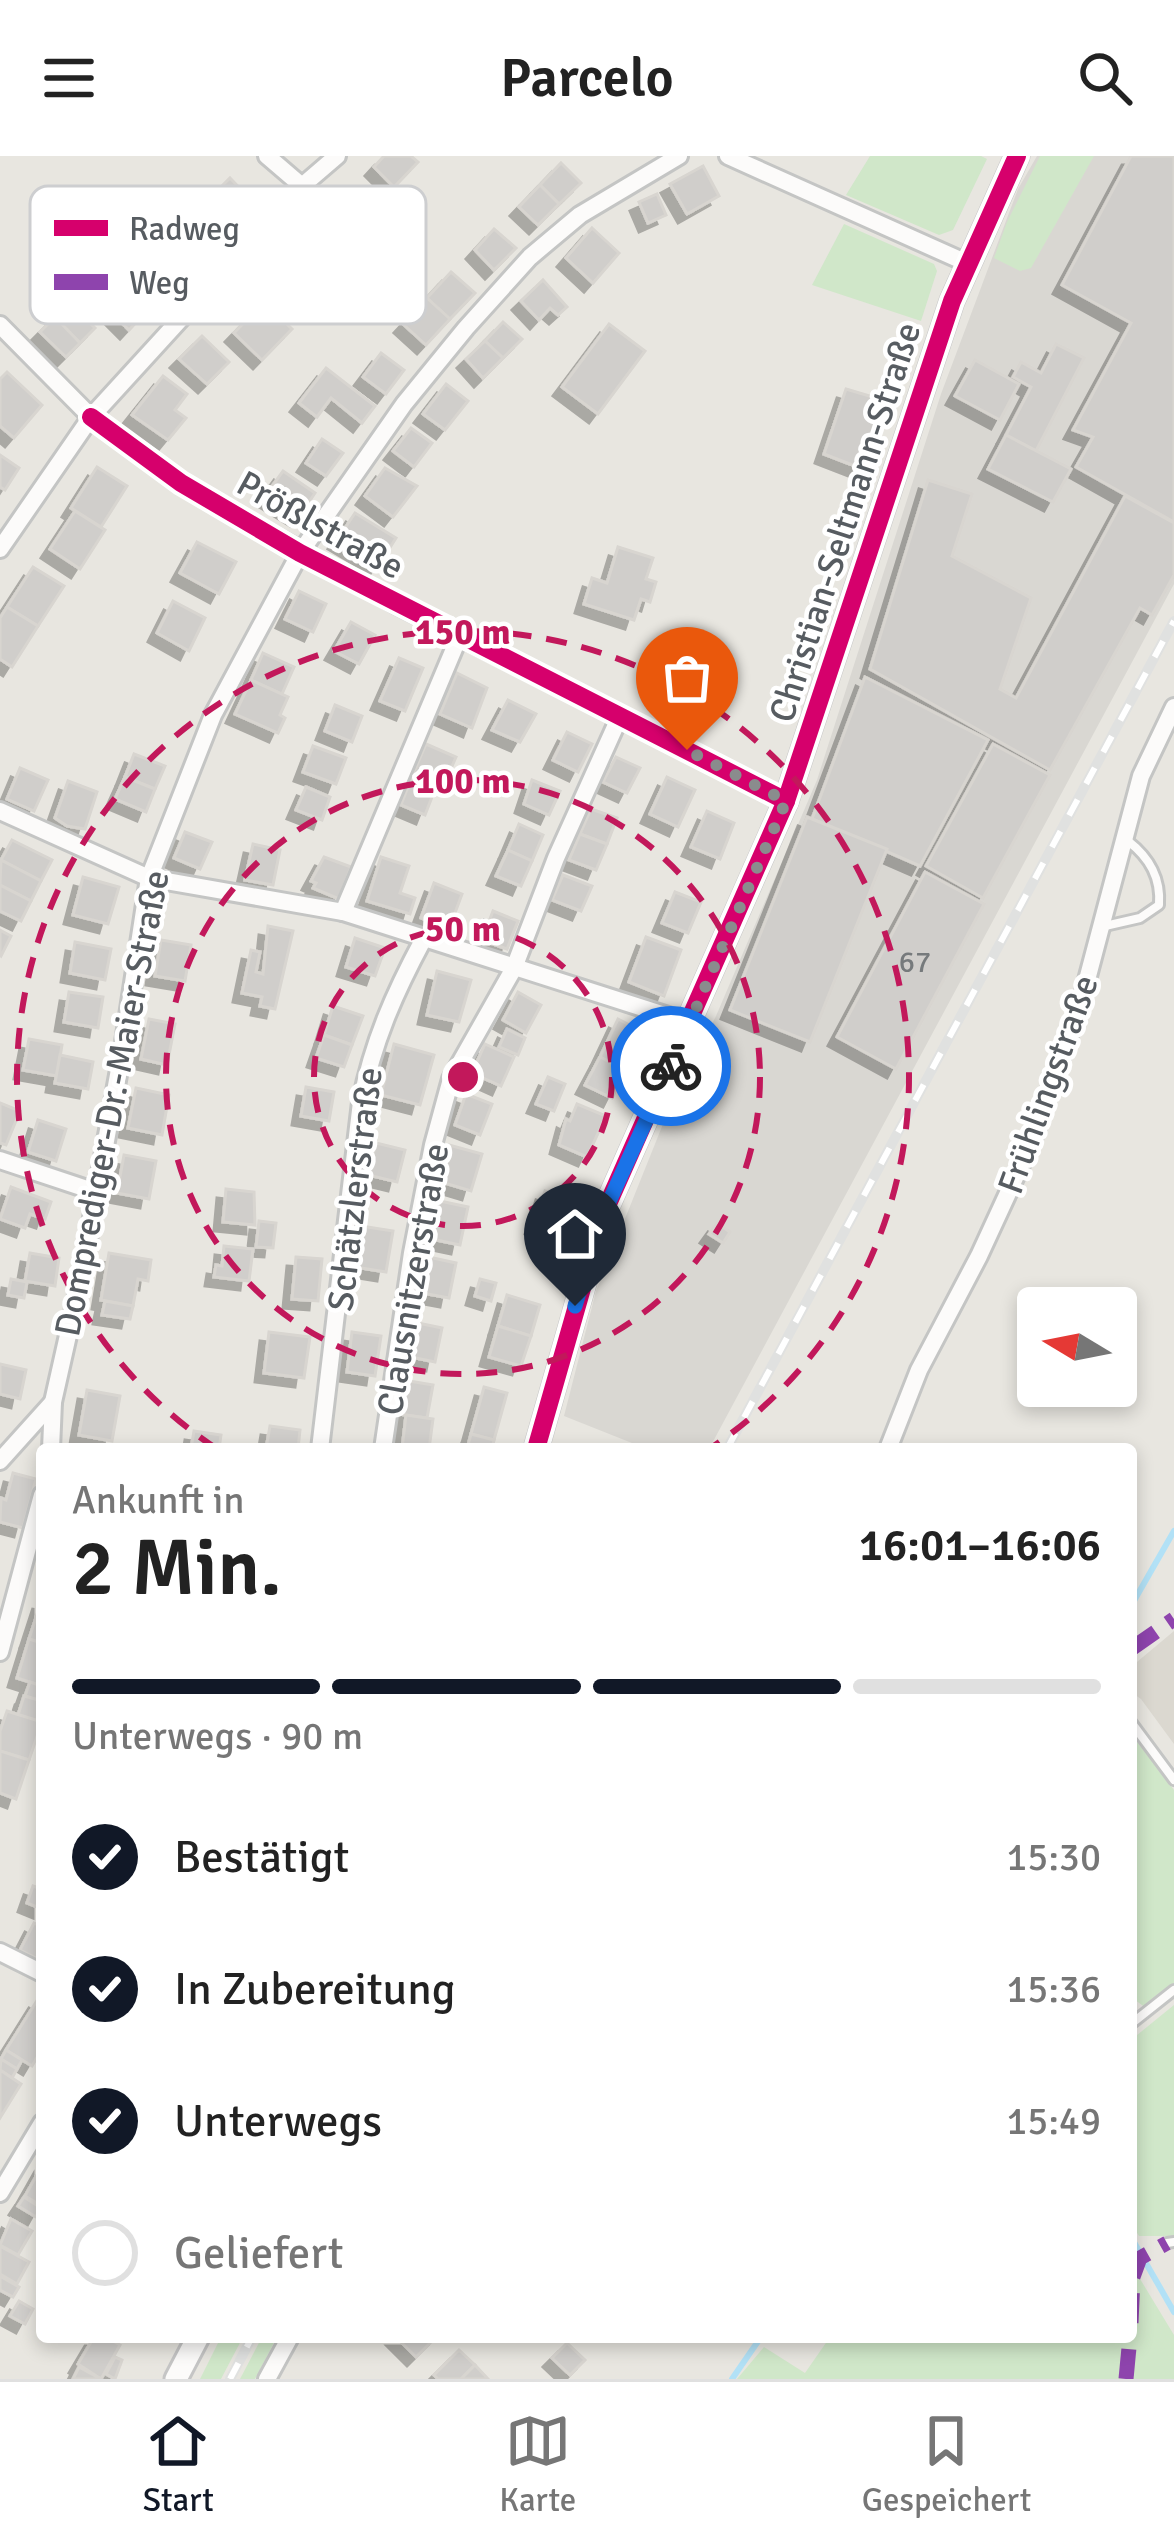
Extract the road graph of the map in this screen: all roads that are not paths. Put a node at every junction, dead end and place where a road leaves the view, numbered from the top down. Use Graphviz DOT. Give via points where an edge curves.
graph roads {
  1 [pos="267,156"];
  2 [pos="337,156"];
  3 [pos="679,156"];
  4 [pos="728,156"];
  5 [pos="1017,156"];
  6 [pos="302,186"];
  7 [pos="967,262"];
  8 [pos="177,324"];
  9 [pos="0,325"];
  10 [pos="92,417"];
  11 [pos="0,548"];
  12 [pos="299,553"];
  13 [pos="459,637"];
  14 [pos="1174,707"];
  15 [pos="620,716"];
  16 [pos="786,801"];
  17 [pos="0,811"];
  18 [pos="1123,837"];
  19 [pos="149,878"];
  20 [pos="343,911"];
  21 [pos="1103,926"];
  22 [pos="423,940"];
  23 [pos="514,968"];
  24 [pos="690,1023"];
  25 [pos="0,1160"];
  26 [pos="96,1192"];
  27 [pos="53,1402"];
  28 [pos="51,1443"];
  29 [pos="321,1443"];
  30 [pos="384,1443"];
  31 [pos="538,1443"];
  32 [pos="891,1443"];
  33 [pos="0,1461"];
  34 [pos="36,1517"];
  35 [pos="0,1652"];
  36 [pos="1137,1730"];
  37 [pos="1174,1780"];
  38 [pos="0,1952"];
  39 [pos="36,1970"];
  40 [pos="1174,1990"];
  41 [pos="1137,2019"];
  42 [pos="36,2133"];
  43 [pos="0,2193"];
  44 [pos="195,2343"];
  45 [pos="287,2343"];
  46 [pos="176,2379"];
  47 [pos="267,2379"];
  1 -- 6 [label="street"];
  2 -- 6 [label="street"];
  3 -- 12 [label="street, Domprediger-Dr.-Maier-Straße" via="580,215 530,257 404,404"];
  4 -- 7 [label="street"];
  5 -- 7 [label="main road, Christian-Seltmann-Straße"];
  7 -- 16 [label="main road, Christian-Seltmann-Straße"];
  8 -- 10 [label="street"];
  9 -- 10 [label="street, Prößlstraße"];
  10 -- 11 [label="street"];
  10 -- 12 [label="street, Prößlstraße" via="181,483"];
  12 -- 13 [label="street, Prößlstraße"];
  12 -- 19 [label="street, Domprediger-Dr.-Maier-Straße" via="213,715"];
  13 -- 15 [label="street, Prößlstraße"];
  13 -- 20 [label="street"];
  14 -- 18 [label="street, Frühlingstraße"];
  15 -- 16 [label="street, Prößlstraße"];
  15 -- 23 [label="street, Clausnitzerstraße"];
  16 -- 24 [label="main road, Christian-Seltmann-Straße"];
  17 -- 19 [label="street"];
  18 -- 21 [label="street, Frühlingstraße"];
  18 -- 21 [label="lane" via="1144,854 1160,887 1159,905"];
  19 -- 20 [label="street"];
  19 -- 26 [label="street, Domprediger-Dr.-Maier-Straße"];
  20 -- 22 [label="street"];
  21 -- 32 [label="street, Frühlingstraße" via="1032,1141"];
  22 -- 23 [label="street"];
  22 -- 29 [label="street, Schätzlerstraße" via="368,1067"];
  23 -- 24 [label="street"];
  23 -- 30 [label="street, Clausnitzerstraße" via="451,1079 412,1253"];
  24 -- 31 [label="main road, Christian-Seltmann-Straße" via="603,1215"];
  25 -- 26 [label="street"];
  26 -- 27 [label="street, Domprediger-Dr.-Maier-Straße"];
  27 -- 28 [label="street, Domprediger-Dr.-Maier-Straße"];
  27 -- 33 [label="street"];
  34 -- 35 [label="street"];
  36 -- 37 [label="lane"];
  38 -- 39 [label="street"];
  40 -- 41 [label="lane"];
  42 -- 43 [label="street"];
  44 -- 46 [label="main road"];
  45 -- 47 [label="street"];
}
